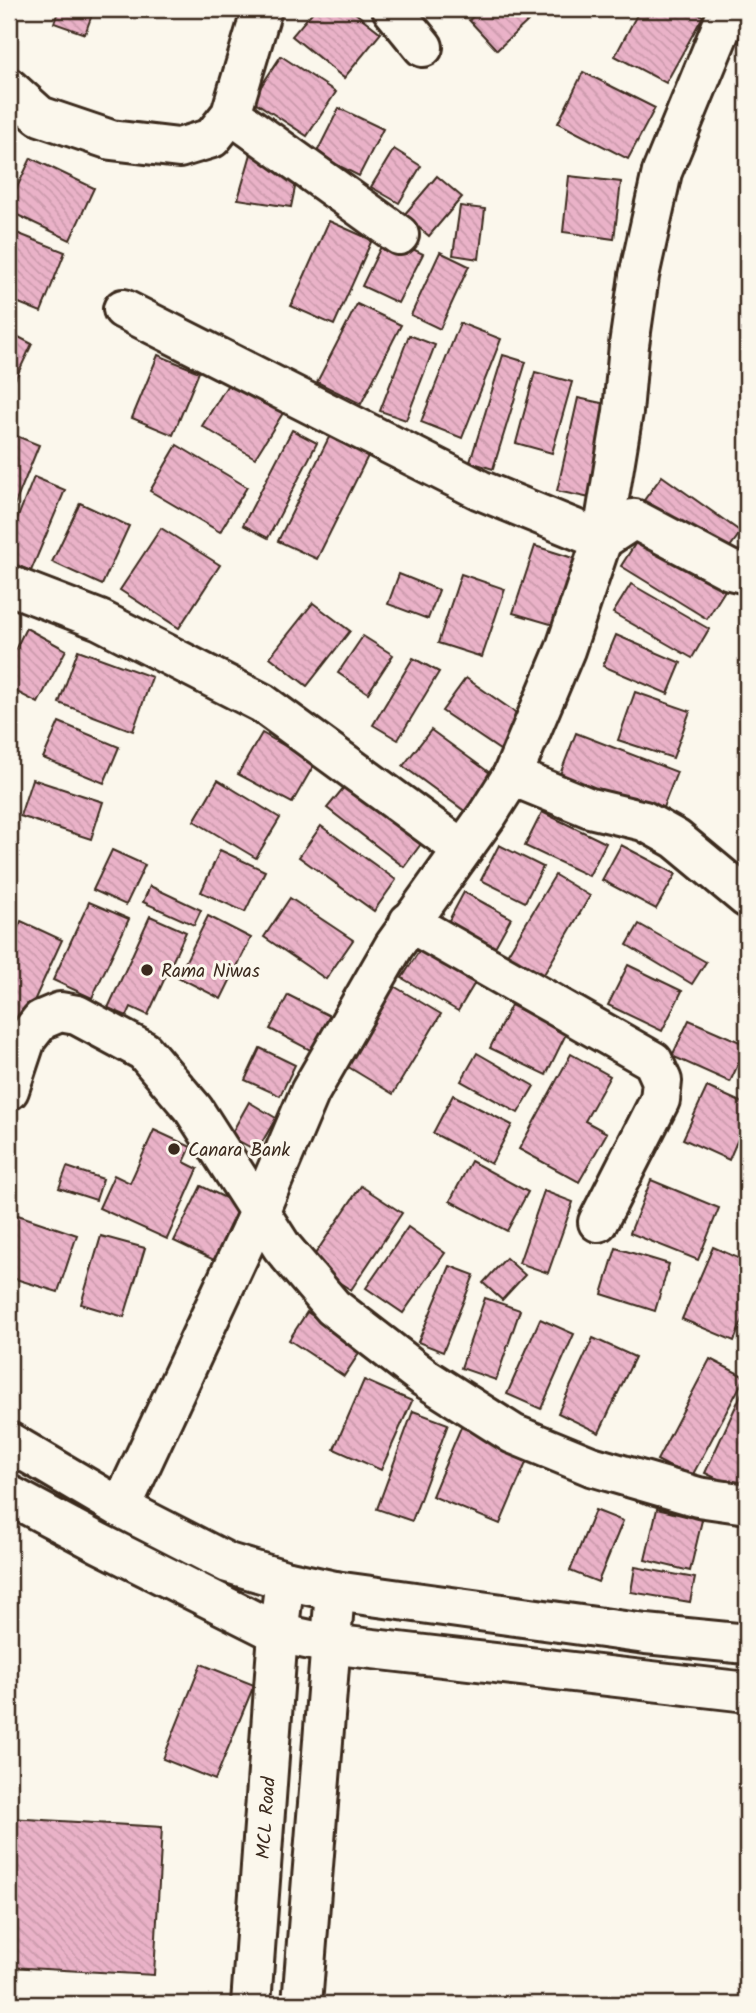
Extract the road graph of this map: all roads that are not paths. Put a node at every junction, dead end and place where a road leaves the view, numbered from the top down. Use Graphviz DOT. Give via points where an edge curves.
graph roads {
  1 [pos="262,9"];
  2 [pos="392,9"];
  3 [pos="729,9"];
  4 [pos="423,47"];
  5 [pos="9,88"];
  6 [pos="231,114"];
  7 [pos="399,234"];
  8 [pos="122,309"];
  9 [pos="602,540"];
  10 [pos="747,574"];
  11 [pos="9,585"];
  12 [pos="512,776"];
  13 [pos="462,849"];
  14 [pos="747,898"];
  15 [pos="409,922"];
  16 [pos="9,1090"];
  17 [pos="260,1210"];
  18 [pos="598,1222"];
  19 [pos="9,1442"];
  20 [pos="9,1495"];
  21 [pos="747,1504"];
  22 [pos="121,1507"];
  23 [pos="285,1580"];
  24 [pos="335,1591"];
  25 [pos="278,1633"];
  26 [pos="330,1644"];
  27 [pos="747,1644"];
  28 [pos="747,1692"];
  29 [pos="251,2004"];
  30 [pos="302,2004"];
  1 -- 6 [label="street"];
  2 -- 4 [label="street"];
  3 -- 9 [label="street" via="662,172 639,276"];
  5 -- 6 [label="street" via="40,116 111,139 179,148 212,138"];
  6 -- 7 [label="street"];
  8 -- 9 [label="street" via="480,490"];
  9 -- 10 [label="street" via="634,519 730,570"];
  9 -- 12 [label="street" via="565,650"];
  11 -- 13 [label="street" via="100,620 262,703"];
  12 -- 13 [label="street"];
  12 -- 14 [label="street" via="590,808 644,821 676,839"];
  13 -- 15 [label="street"];
  15 -- 17 [label="street" via="310,1092"];
  15 -- 18 [label="street" via="653,1060 662,1081 660,1100"];
  16 -- 17 [label="street" via="26,1039 41,1020 60,1012 77,1015 144,1051 194,1110"];
  17 -- 21 [label="street" via="282,1247 333,1307 425,1378 513,1433 591,1466 698,1497"];
  17 -- 22 [label="street"];
  19 -- 22 [label="street"];
  20 -- 25 [label="street"];
  22 -- 23 [label="street" via="228,1563"];
  23 -- 24 [label="street"];
  23 -- 25 [label="street, MCL Road"];
  24 -- 26 [label="street"];
  24 -- 27 [label="street"];
  25 -- 26 [label="street"];
  25 -- 29 [label="street, MCL Road"];
  26 -- 28 [label="street"];
  26 -- 30 [label="street"];
}
